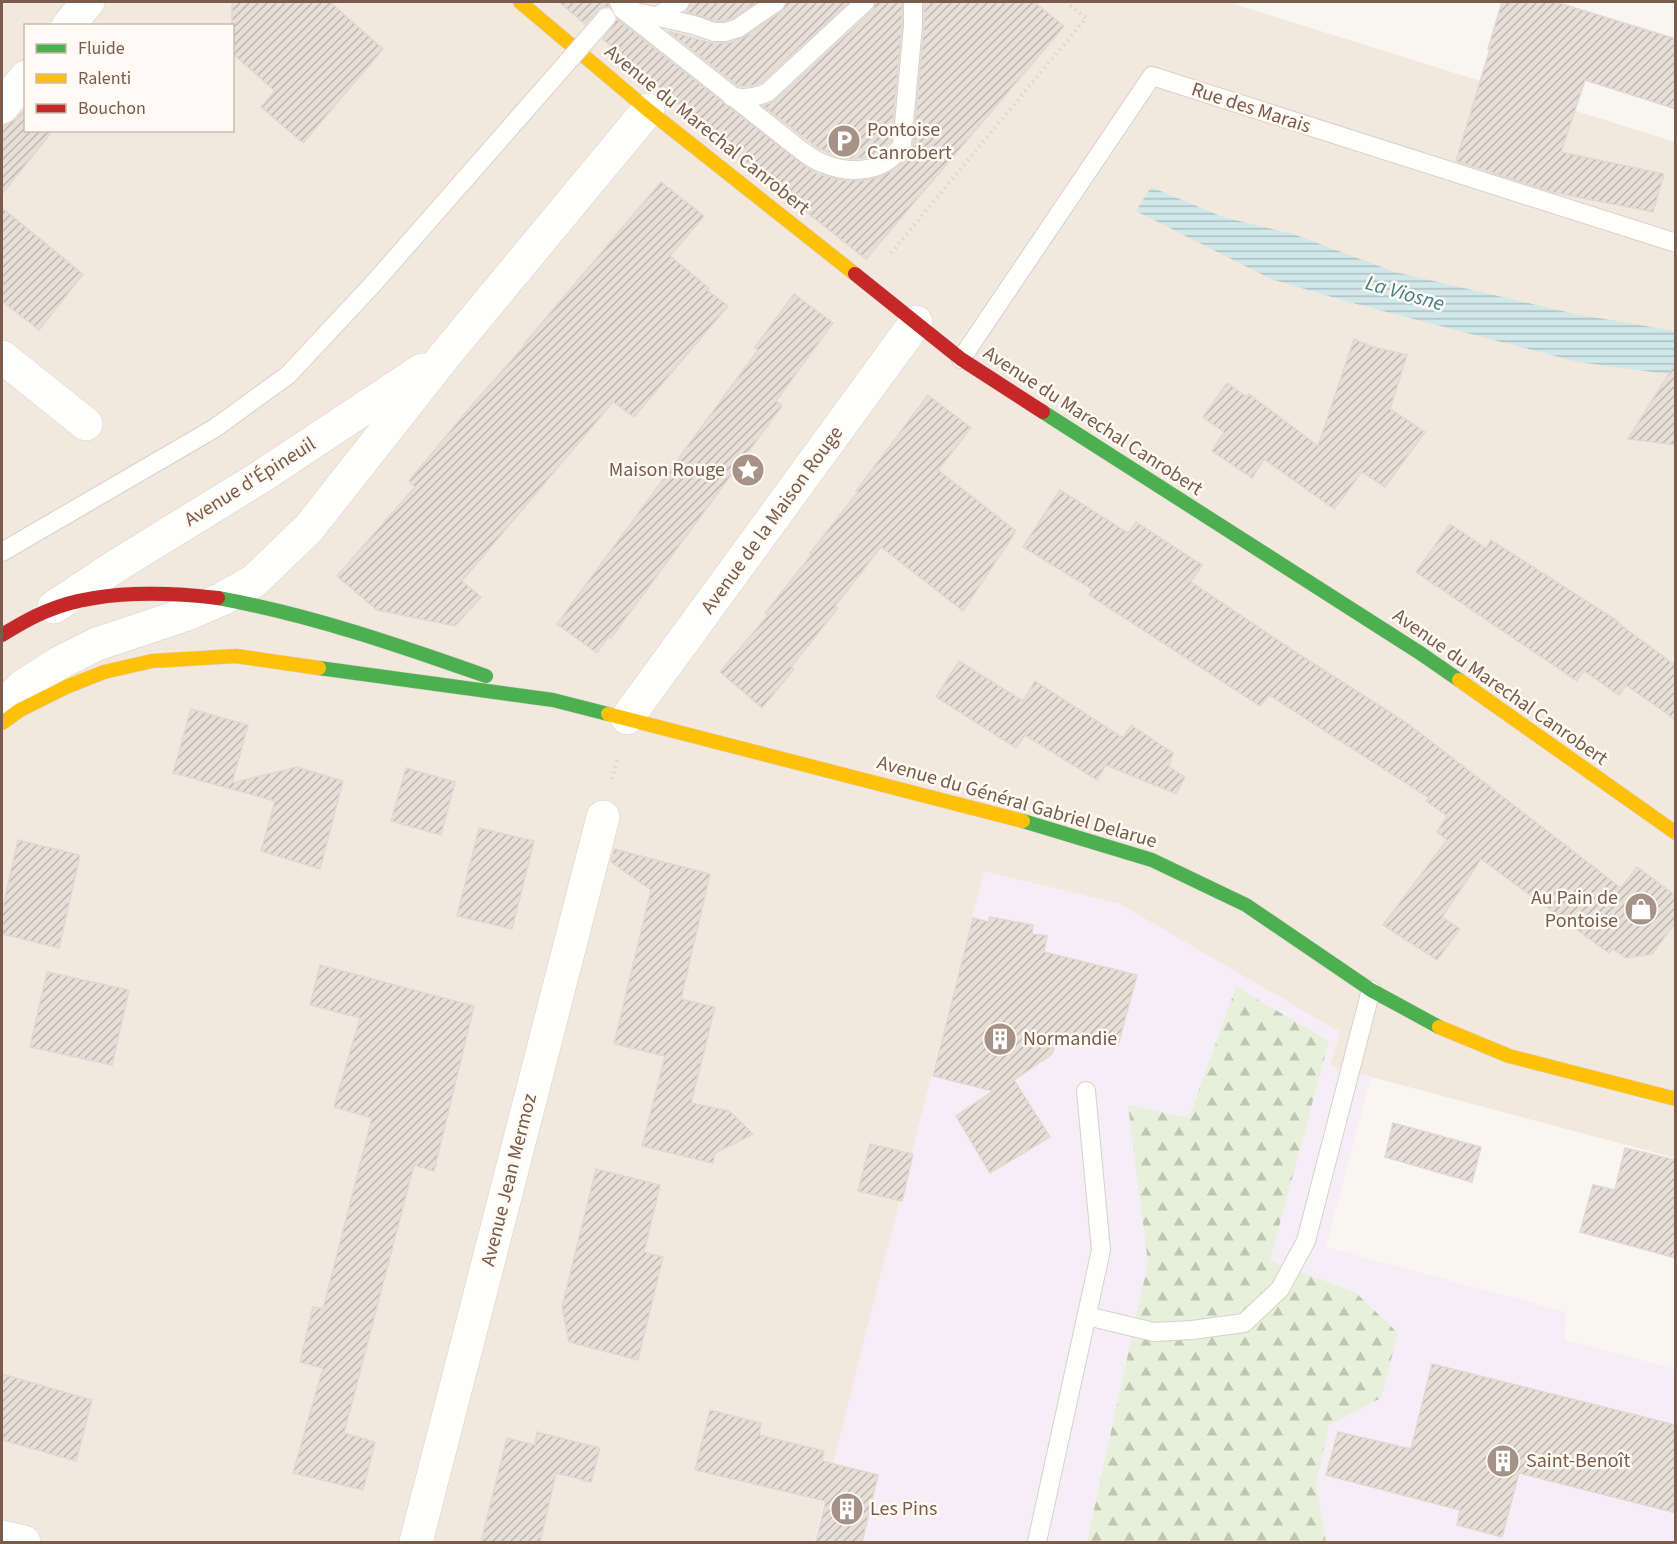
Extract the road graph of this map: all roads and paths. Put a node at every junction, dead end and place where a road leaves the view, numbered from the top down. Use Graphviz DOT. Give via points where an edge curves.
graph roads {
  1 [pos="88,2"];
  2 [pos="520,2"];
  3 [pos="680,2"];
  4 [pos="776,2"];
  5 [pos="865,2"];
  6 [pos="913,2"];
  7 [pos="1066,2"];
  8 [pos="618,8"];
  9 [pos="656,17"];
  10 [pos="70,24"];
  11 [pos="24,80"];
  12 [pos="732,97"];
  13 [pos="2,107"];
  14 [pos="648,110"];
  15 [pos="1676,243"];
  16 [pos="887,258"];
  17 [pos="916,322"];
  18 [pos="446,354"];
  19 [pos="2,357"];
  20 [pos="961,359"];
  21 [pos="86,424"];
  22 [pos="2,552"];
  23 [pos="222,599"];
  24 [pos="53,608"];
  25 [pos="2,635"];
  26 [pos="553,700"];
  27 [pos="2,707"];
  28 [pos="627,718"];
  29 [pos="2,723"];
  30 [pos="603,817"];
  31 [pos="1676,832"];
  32 [pos="1371,990"];
  33 [pos="1086,1091"];
  34 [pos="1676,1099"];
  35 [pos="1087,1316"];
  36 [pos="2,1537"];
  37 [pos="24,1542"];
  38 [pos="416,1542"];
  39 [pos="1037,1542"];
  1 -- 10 [label="street"];
  2 -- 14 [label="main road, Avenue du Marechal Canrobert"];
  3 -- 9 [label="lane"];
  4 -- 9 [label="lane" via="726,32"];
  5 -- 12 [label="lane" via="768,92 744,99"];
  6 -- 12 [label="lane" via="902,145 884,165 844,169 821,163"];
  7 -- 16 [label="path" via="1086,18"];
  8 -- 9 [label="lane"];
  8 -- 12 [label="lane"];
  8 -- 22 [label="lane, bridge" via="288,375 215,428"];
  11 -- 13 [label="street"];
  14 -- 17 [label="main road, Avenue du Marechal Canrobert"];
  14 -- 18 [label="street, Avenue d'Épineuil"];
  15 -- 20 [label="lane, Rue des Marais" via="1152,76"];
  17 -- 20 [label="main road, Avenue du Marechal Canrobert"];
  17 -- 28 [label="street, Avenue de la Maison Rouge"];
  18 -- 23 [label="street, Avenue d'Épineuil" via="309,528 254,581"];
  18 -- 24 [label="street, Avenue d'Épineuil"];
  19 -- 21 [label="street"];
  20 -- 31 [label="main road, Avenue du Marechal Canrobert" via="1420,653"];
  23 -- 24 [label="main road" via="143,593 102,596"];
  23 -- 26 [label="main road" via="344,626"];
  23 -- 27 [label="street, Avenue d'Épineuil" via="97,644 23,686"];
  24 -- 25 [label="main road"];
  26 -- 28 [label="main road, Avenue du Général Gabriel Delarue"];
  26 -- 29 [label="main road" via="236,656 152,661 104,672 20,710"];
  28 -- 30 [label="path"];
  28 -- 32 [label="main road, Avenue du Général Gabriel Delarue" via="993,812 1152,860 1246,905"];
  30 -- 38 [label="street, Avenue Jean Mermoz"];
  32 -- 34 [label="main road, Avenue du Général Gabriel Delarue" via="1451,1033 1509,1056"];
  32 -- 35 [label="lane" via="1306,1241 1280,1289 1244,1323 1154,1332"];
  33 -- 35 [label="lane" via="1101,1250"];
  35 -- 39 [label="lane"];
  36 -- 37 [label="street"];
}
